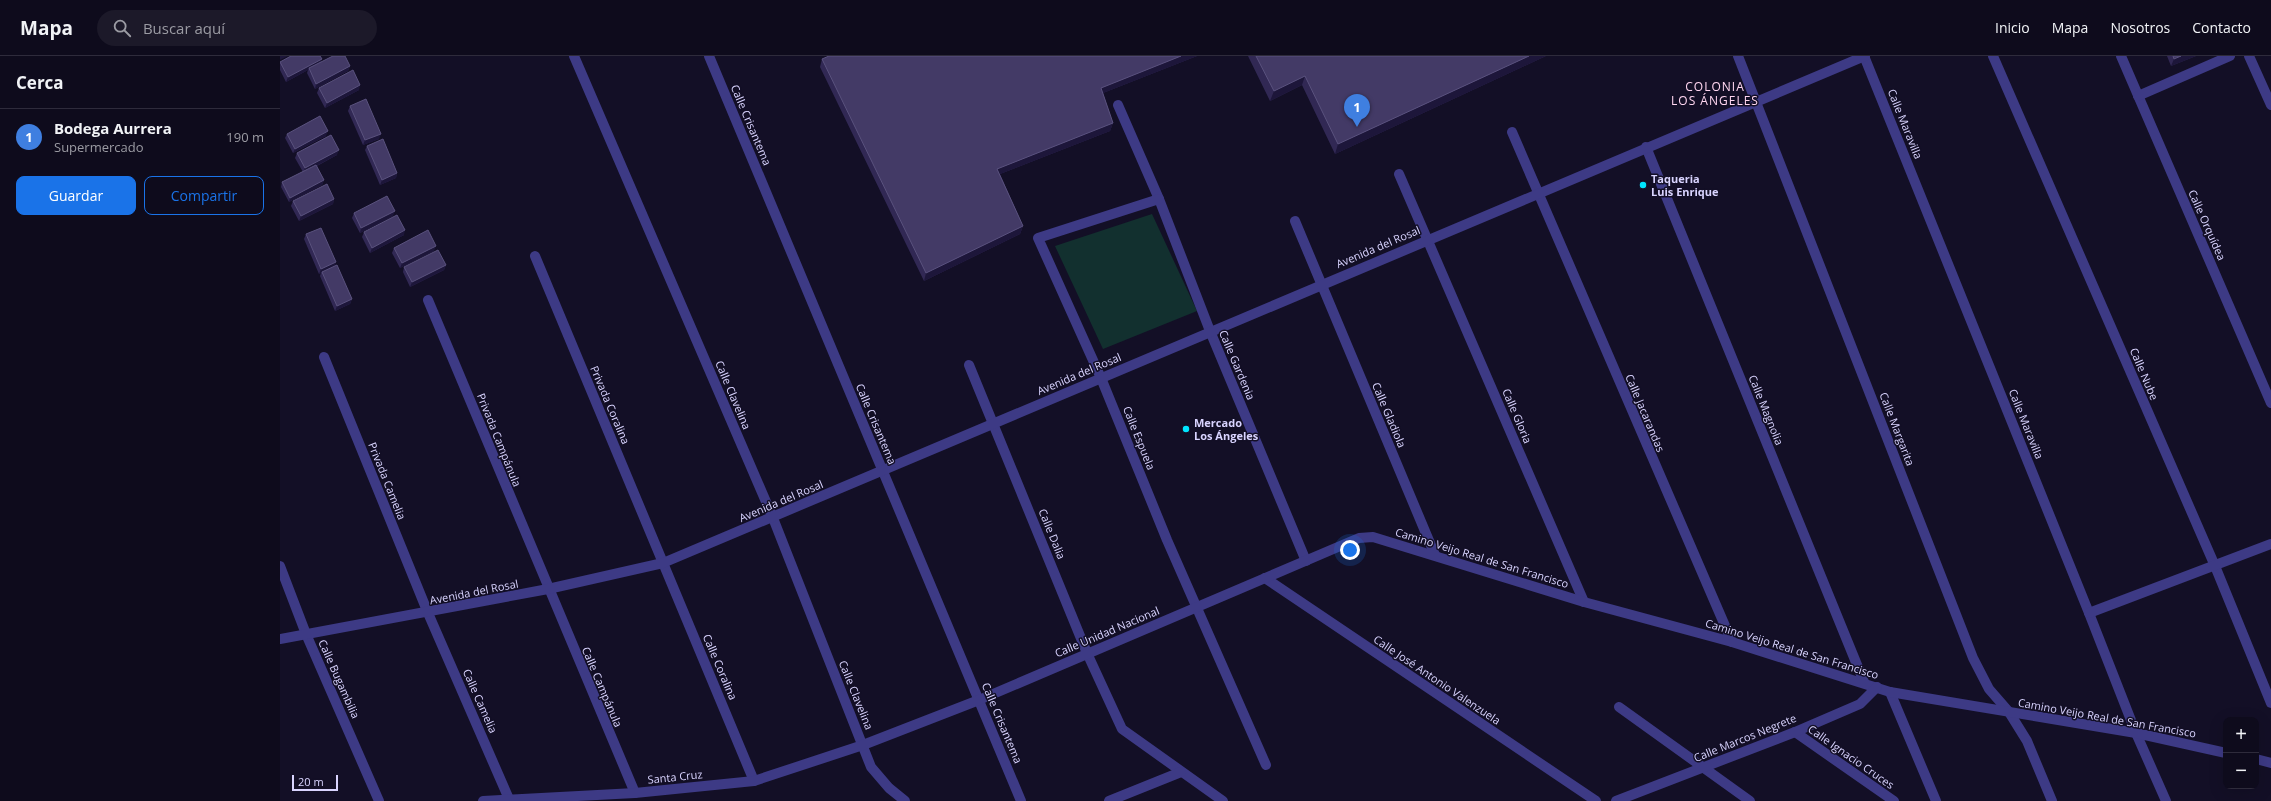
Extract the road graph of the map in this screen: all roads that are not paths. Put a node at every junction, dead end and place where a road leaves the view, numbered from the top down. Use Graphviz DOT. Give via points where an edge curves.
graph roads {
  1 [pos="574,56"];
  2 [pos="709,56"];
  3 [pos="1738,56"];
  4 [pos="1865,56"];
  5 [pos="1993,56"];
  6 [pos="2121,56"];
  7 [pos="2230,56"];
  8 [pos="2249,56"];
  9 [pos="2138,96"];
  10 [pos="1756,101"];
  11 [pos="2271,105"];
  12 [pos="1118,106"];
  13 [pos="1512,132"];
  14 [pos="1646,147"];
  15 [pos="1399,174"];
  16 [pos="1537,194"];
  17 [pos="1158,199"];
  18 [pos="1295,221"];
  19 [pos="1428,239"];
  20 [pos="535,256"];
  21 [pos="1321,284"];
  22 [pos="428,300"];
  23 [pos="1210,331"];
  24 [pos="324,357"];
  25 [pos="969,366"];
  26 [pos="1101,378"];
  27 [pos="2271,403"];
  28 [pos="994,424"];
  29 [pos="883,471"];
  30 [pos="773,518"];
  31 [pos="1359,538"];
  32 [pos="2271,544"];
  33 [pos="1435,555"];
  34 [pos="1306,561"];
  35 [pos="663,563"];
  36 [pos="280,566"];
  37 [pos="2215,566"];
  38 [pos="1265,578"];
  39 [pos="548,589"];
  40 [pos="1584,602"];
  41 [pos="1197,607"];
  42 [pos="428,613"];
  43 [pos="2090,613"];
  44 [pos="306,634"];
  45 [pos="280,639"];
  46 [pos="1732,642"];
  47 [pos="1087,653"];
  48 [pos="1864,682"];
  49 [pos="1877,687"];
  50 [pos="1890,692"];
  51 [pos="979,700"];
  52 [pos="2271,702"];
  53 [pos="1619,707"];
  54 [pos="2010,712"];
  55 [pos="1795,732"];
  56 [pos="2136,733"];
  57 [pos="863,745"];
  58 [pos="2223,752"];
  59 [pos="2259,760"];
  60 [pos="2271,763"];
  61 [pos="1266,765"];
  62 [pos="1703,768"];
  63 [pos="1181,772"];
  64 [pos="754,781"];
  65 [pos="635,794"];
  66 [pos="509,799"];
  67 [pos="539,800"];
  68 [pos="379,801"];
  69 [pos="483,801"];
  70 [pos="905,801"];
  71 [pos="1021,801"];
  72 [pos="1109,801"];
  73 [pos="1223,801"];
  74 [pos="1596,801"];
  75 [pos="1616,801"];
  76 [pos="1750,801"];
  77 [pos="1894,801"];
  78 [pos="1936,801"];
  79 [pos="2052,801"];
  80 [pos="2166,801"];
  1 -- 30 [label="street, Calle Clavelina"];
  2 -- 29 [label="street, Calle Crisantema"];
  3 -- 10 [label="street, Calle Margarita"];
  4 -- 10 [label="street, Avenida del Rosal"];
  4 -- 43 [label="street, Calle Maravilla"];
  5 -- 37 [label="street, Calle Nube"];
  6 -- 9 [label="street, Calle Orquídea"];
  7 -- 9 [label="street"];
  8 -- 11 [label="street"];
  9 -- 27 [label="street, Calle Orquídea"];
  10 -- 14 [label="street, Avenida del Rosal"];
  10 -- 54 [label="street, Calle Margarita" via="1973,658 1989,689"];
  12 -- 17 [label="street, Calle Gardenia"];
  13 -- 16 [label="street, Calle Jacarandas"];
  14 -- 16 [label="street, Avenida del Rosal"];
  14 -- 48 [label="street, Calle Magnolia"];
  15 -- 19 [label="street, Calle Gloria"];
  16 -- 19 [label="street, Avenida del Rosal"];
  16 -- 46 [label="street, Calle Jacarandas"];
  17 -- 23 [label="street, Calle Gardenia"];
  17 -- 26 [label="street, Calle Espuela" via="1038,238"];
  18 -- 21 [label="street, Calle Gladiola"];
  19 -- 21 [label="street, Avenida del Rosal"];
  19 -- 40 [label="street, Calle Gloria"];
  20 -- 35 [label="street, Privada Coralina"];
  21 -- 23 [label="street, Avenida del Rosal"];
  21 -- 33 [label="street, Calle Gladiola"];
  22 -- 39 [label="street, Privada Campánula"];
  23 -- 26 [label="street, Avenida del Rosal"];
  23 -- 34 [label="street, Calle Gardenia"];
  24 -- 42 [label="street, Privada Camelia"];
  25 -- 28 [label="street, Calle Dalia"];
  26 -- 28 [label="street, Avenida del Rosal"];
  26 -- 41 [label="street, Calle Espuela"];
  28 -- 29 [label="street, Avenida del Rosal"];
  28 -- 47 [label="street, Calle Dalia"];
  29 -- 30 [label="street, Avenida del Rosal"];
  29 -- 51 [label="street, Calle Crisantema"];
  30 -- 35 [label="street, Avenida del Rosal"];
  30 -- 57 [label="street, Calle Clavelina"];
  31 -- 33 [label="street, Camino Veijo Real de San Francisco" via="1373,537"];
  31 -- 34 [label="street, Calle Unidad Nacional"];
  32 -- 37 [label="street"];
  33 -- 40 [label="street, Camino Veijo Real de San Francisco"];
  34 -- 38 [label="street, Calle Unidad Nacional"];
  35 -- 39 [label="street, Avenida del Rosal"];
  35 -- 64 [label="street, Calle Coralina"];
  36 -- 44 [label="street, Calle Bugambilia"];
  37 -- 43 [label="street"];
  37 -- 52 [label="street, Calle Nube"];
  38 -- 41 [label="street, Calle Unidad Nacional"];
  38 -- 74 [label="street, Calle José Antonio Valenzuela"];
  39 -- 42 [label="street, Avenida del Rosal"];
  39 -- 65 [label="street, Calle Campánula"];
  40 -- 46 [label="street, Camino Veijo Real de San Francisco"];
  41 -- 47 [label="street, Calle Unidad Nacional"];
  41 -- 61 [label="street, Calle Espuela"];
  42 -- 44 [label="street, Avenida del Rosal"];
  42 -- 66 [label="street, Calle Camelia"];
  43 -- 56 [label="street, Calle Maravilla"];
  44 -- 45 [label="street, Avenida del Rosal"];
  44 -- 68 [label="street, Calle Bugambilia"];
  46 -- 48 [label="street, Camino Veijo Real de San Francisco"];
  47 -- 51 [label="street, Calle Unidad Nacional"];
  47 -- 63 [label="street, Calle Dalia" via="1122,729"];
  48 -- 49 [label="street, Camino Veijo Real de San Francisco"];
  49 -- 50 [label="street, Camino Veijo Real de San Francisco"];
  49 -- 55 [label="street, Calle Marcos Negrete" via="1860,704"];
  50 -- 54 [label="street, Camino Veijo Real de San Francisco"];
  50 -- 78 [label="street"];
  51 -- 57 [label="street, Calle Unidad Nacional"];
  51 -- 71 [label="street, Calle Crisantema"];
  53 -- 62 [label="street"];
  54 -- 56 [label="street, Camino Veijo Real de San Francisco"];
  54 -- 79 [label="street, Calle Margarita" via="2027,742"];
  55 -- 62 [label="street, Calle Marcos Negrete"];
  55 -- 77 [label="street, Calle Ignacio Cruces"];
  56 -- 58 [label="street, Camino Veijo Real de San Francisco"];
  56 -- 80 [label="street, Calle Maravilla"];
  57 -- 64 [label="street, Santa Cruz"];
  57 -- 70 [label="street, Calle Clavelina" via="872,767 889,788"];
  59 -- 60 [label="street"];
  62 -- 75 [label="street, Calle Marcos Negrete"];
  62 -- 76 [label="street"];
  63 -- 72 [label="street"];
  63 -- 73 [label="street, Calle Dalia"];
  64 -- 65 [label="street, Santa Cruz"];
  65 -- 67 [label="street, Santa Cruz"];
  66 -- 67 [label="street, Santa Cruz"];
  66 -- 69 [label="street, Santa Cruz"];
}
